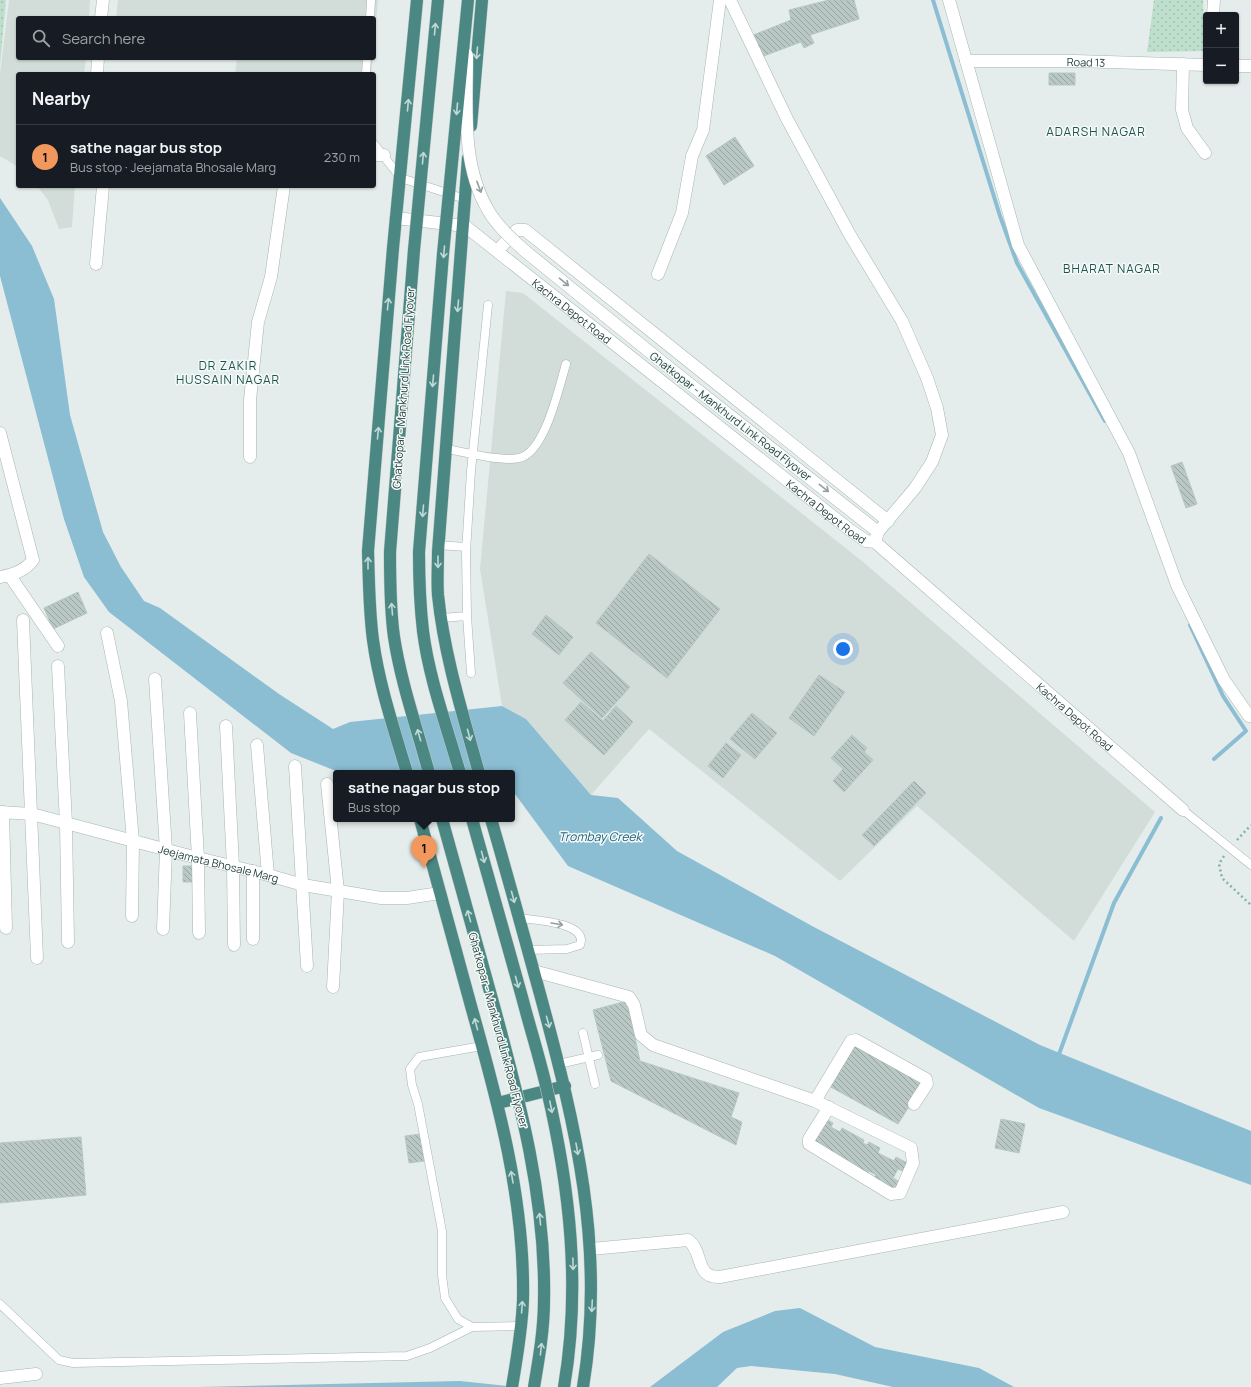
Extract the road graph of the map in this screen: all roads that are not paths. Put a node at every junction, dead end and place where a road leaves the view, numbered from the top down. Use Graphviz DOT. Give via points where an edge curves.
graph roads {
  1 [pos="103,0"];
  2 [pos="371,0"];
  3 [pos="417,0"];
  4 [pos="438,0"];
  5 [pos="482,0"];
  6 [pos="720,0"];
  7 [pos="730,0"];
  8 [pos="949,0"];
  9 [pos="1214,0"];
  10 [pos="467,5"];
  11 [pos="1214,12"];
  12 [pos="101,16"];
  13 [pos="370,16"];
  14 [pos="98,60"];
  15 [pos="367,60"];
  16 [pos="966,61"];
  17 [pos="1183,64"];
  18 [pos="1203,65"];
  19 [pos="1239,66"];
  20 [pos="1251,66"];
  21 [pos="96,72"];
  22 [pos="366,72"];
  23 [pos="1205,152"];
  24 [pos="379,155"];
  25 [pos="401,178"];
  26 [pos="103,188"];
  27 [pos="284,188"];
  28 [pos="465,199"];
  29 [pos="396,218"];
  30 [pos="464,226"];
  31 [pos="497,251"];
  32 [pos="96,264"];
  33 [pos="658,274"];
  34 [pos="488,305"];
  35 [pos="566,364"];
  36 [pos="0,434"];
  37 [pos="446,449"];
  38 [pos="473,454"];
  39 [pos="250,457"];
  40 [pos="888,522"];
  41 [pos="877,537"];
  42 [pos="438,545"];
  43 [pos="466,547"];
  44 [pos="5,577"];
  45 [pos="466,616"];
  46 [pos="441,618"];
  47 [pos="23,620"];
  48 [pos="107,633"];
  49 [pos="58,646"];
  50 [pos="58,666"];
  51 [pos="471,673"];
  52 [pos="155,679"];
  53 [pos="190,714"];
  54 [pos="1251,716"];
  55 [pos="226,726"];
  56 [pos="256,745"];
  57 [pos="295,766"];
  58 [pos="406,770"];
  59 [pos="428,770"];
  60 [pos="459,770"];
  61 [pos="478,770"];
  62 [pos="327,784"];
  63 [pos="1183,810"];
  64 [pos="2,812"];
  65 [pos="32,814"];
  66 [pos="421,822"];
  67 [pos="443,822"];
  68 [pos="473,822"];
  69 [pos="492,822"];
  70 [pos="66,823"];
  71 [pos="133,841"];
  72 [pos="166,850"];
  73 [pos="198,858"];
  74 [pos="1251,865"];
  75 [pos="233,866"];
  76 [pos="253,871"];
  77 [pos="268,875"];
  78 [pos="303,886"];
  79 [pos="338,891"];
  80 [pos="440,893"];
  81 [pos="132,916"];
  82 [pos="519,918"];
  83 [pos="6,928"];
  84 [pos="163,929"];
  85 [pos="198,933"];
  86 [pos="253,939"];
  87 [pos="68,942"];
  88 [pos="234,944"];
  89 [pos="528,950"];
  90 [pos="38,958"];
  91 [pos="307,966"];
  92 [pos="534,971"];
  93 [pos="333,987"];
  94 [pos="583,1034"];
  95 [pos="482,1046"];
  96 [pos="598,1055"];
  97 [pos="589,1057"];
  98 [pos="559,1064"];
  99 [pos="595,1084"];
  100 [pos="565,1086"];
  101 [pos="816,1101"];
  102 [pos="498,1102"];
  103 [pos="914,1104"];
  104 [pos="829,1107"];
  105 [pos="1063,1212"];
  106 [pos="591,1249"];
  107 [pos="0,1304"];
  108 [pos="521,1326"];
  109 [pos="472,1327"];
  110 [pos="36,1374"];
  111 [pos="0,1378"];
  112 [pos="512,1387"];
  113 [pos="534,1387"];
  114 [pos="564,1387"];
  115 [pos="583,1387"];
  1 -- 12 [label="street"];
  2 -- 13 [label="lane"];
  25 -- 3 [label="highway, one-way"];
  59 -- 4 [label="highway, Ghatkopar - Mankhurd Link Road Flyover, one-way, bridge" via="394,637 390,596 390,552 414,250"];
  5 -- 28 [label="highway, one-way"];
  6 -- 33 [label="street" via="703,130 692,156 682,213"];
  7 -- 40 [label="street" via="787,119 850,235 902,321 937,408 942,435 932,462"];
  8 -- 16 [label="street"];
  9 -- 11 [label="street"];
  10 -- 41 [label="street, Ghatkopar - Mankhurd Link Road Flyover, one-way, bridge" via="469,157 488,210 525,251"];
  10 -- 60 [label="highway, Ghatkopar - Mankhurd Link Road Flyover, one-way, bridge" via="443,254 419,552 419,594 423,633 431,672"];
  14 -- 21 [label="street"];
  15 -- 22 [label="lane"];
  16 -- 17 [label="street, Road 13"];
  16 -- 54 [label="street" via="1018,245 1129,453 1178,586 1224,680"];
  17 -- 18 [label="street, Road 13"];
  17 -- 23 [label="street" via="1182,110 1187,128"];
  19 -- 20 [label="street"];
  24 -- 25 [label="lane"];
  25 -- 28 [label="lane"];
  25 -- 29 [label="highway"];
  26 -- 32 [label="street"];
  27 -- 39 [label="street" via="271,276 258,322 250,400"];
  28 -- 30 [label="highway"];
  29 -- 30 [label="street"];
  58 -- 29 [label="highway, one-way" via="382,685 373,640 368,551"];
  30 -- 31 [label="street, Kachra Depot Road"];
  30 -- 37 [label="highway, one-way"];
  31 -- 40 [label="street" via="517,230 525,230"];
  31 -- 41 [label="street, Kachra Depot Road" via="850,530 866,541"];
  34 -- 38 [label="lane"];
  35 -- 38 [label="lane" via="543,433 528,455 518,459"];
  36 -- 44 [label="street" via="33,560 28,567"];
  37 -- 38 [label="lane"];
  37 -- 42 [label="highway"];
  38 -- 43 [label="lane"];
  40 -- 41 [label="street"];
  41 -- 63 [label="street, Kachra Depot Road"];
  42 -- 43 [label="lane"];
  42 -- 46 [label="highway, one-way"];
  43 -- 45 [label="lane"];
  44 -- 49 [label="street"];
  45 -- 46 [label="lane"];
  45 -- 51 [label="lane"];
  46 -- 61 [label="highway, one-way" via="458,697"];
  47 -- 65 [label="street"];
  48 -- 71 [label="street" via="121,701"];
  50 -- 70 [label="street"];
  52 -- 72 [label="street"];
  53 -- 73 [label="street"];
  55 -- 75 [label="street"];
  56 -- 77 [label="street"];
  57 -- 78 [label="street"];
  62 -- 79 [label="street"];
  63 -- 74 [label="lane, Kachra Depot Road"];
  64 -- 65 [label="street, Jeejamata Bhosale Marg"];
  64 -- 83 [label="street"];
  65 -- 70 [label="street, Jeejamata Bhosale Marg"];
  65 -- 90 [label="street"];
  66 -- 80 [label="highway"];
  113 -- 67 [label="highway, Ghatkopar - Mankhurd Link Road Flyover, one-way, bridge" via="541,1350 544,1300 544,1253 539,1206 519,1097"];
  68 -- 114 [label="highway, one-way, bridge" via="548,1090 568,1203 573,1250 574,1301 570,1355"];
  69 -- 82 [label="highway, one-way"];
  70 -- 71 [label="street, Jeejamata Bhosale Marg"];
  70 -- 87 [label="street"];
  71 -- 72 [label="street, Jeejamata Bhosale Marg"];
  71 -- 81 [label="street"];
  72 -- 73 [label="street, Jeejamata Bhosale Marg"];
  72 -- 84 [label="street"];
  73 -- 75 [label="street, Jeejamata Bhosale Marg"];
  73 -- 85 [label="street"];
  75 -- 76 [label="street, Jeejamata Bhosale Marg"];
  75 -- 88 [label="street"];
  76 -- 77 [label="street, Jeejamata Bhosale Marg"];
  76 -- 86 [label="street"];
  77 -- 78 [label="street, Jeejamata Bhosale Marg"];
  78 -- 79 [label="street, Jeejamata Bhosale Marg"];
  78 -- 91 [label="street"];
  79 -- 80 [label="street, Jeejamata Bhosale Marg" via="381,898 407,898"];
  79 -- 93 [label="street"];
  95 -- 80 [label="highway, one-way"];
  82 -- 89 [label="highway"];
  82 -- 89 [label="lane, one-way" via="570,927 578,931 582,940 580,945 572,948"];
  89 -- 92 [label="highway"];
  92 -- 98 [label="highway, one-way"];
  92 -- 101 [label="street" via="629,997 634,1005 641,1035 653,1045"];
  94 -- 97 [label="lane"];
  95 -- 102 [label="highway"];
  95 -- 109 [label="lane" via="418,1057 410,1069 442,1231 445,1298 458,1319"];
  96 -- 97 [label="lane"];
  97 -- 98 [label="lane"];
  97 -- 99 [label="lane"];
  98 -- 100 [label="highway"];
  100 -- 102 [label="highway"];
  100 -- 106 [label="highway, one-way" via="587,1200"];
  101 -- 103 [label="street" via="851,1041 856,1040 926,1079 928,1084"];
  101 -- 104 [label="street"];
  108 -- 102 [label="highway, one-way" via="522,1255 518,1209"];
  104 -- 104 [label="street" via="911,1148 914,1163 900,1193 891,1194 810,1144 809,1139"];
  105 -- 106 [label="street" via="720,1277 706,1274 695,1245 688,1240"];
  106 -- 115 [label="highway, one-way" via="592,1301"];
  107 -- 109 [label="lane" via="59,1360 73,1363 407,1356 430,1348"];
  108 -- 109 [label="lane"];
  108 -- 112 [label="highway"];
  110 -- 111 [label="street"];
}
